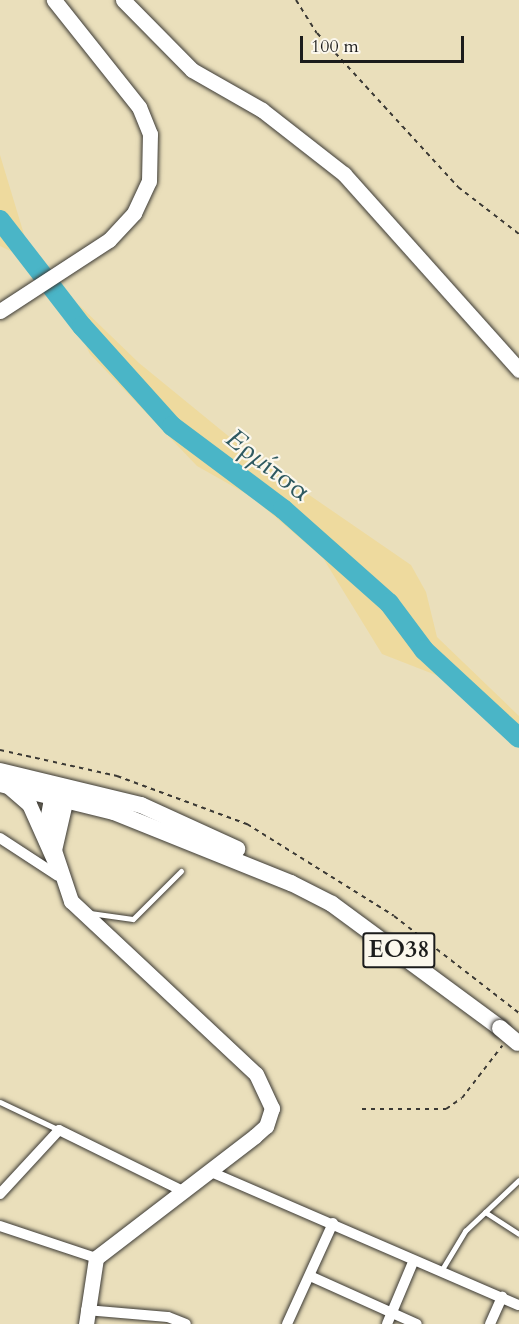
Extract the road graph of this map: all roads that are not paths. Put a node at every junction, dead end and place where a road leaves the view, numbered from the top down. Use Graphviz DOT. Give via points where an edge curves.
graph roads {
  1 [pos="54,0"];
  2 [pos="123,0"];
  3 [pos="0,311"];
  4 [pos="519,370"];
  5 [pos="2,780"];
  6 [pos="63,793"];
  7 [pos="0,838"];
  8 [pos="44,839"];
  9 [pos="57,869"];
  10 [pos="181,871"];
  11 [pos="84,915"];
  12 [pos="510,1039"];
  13 [pos="0,1102"];
  14 [pos="59,1130"];
  15 [pos="211,1172"];
  16 [pos="519,1180"];
  17 [pos="183,1191"];
  18 [pos="0,1194"];
  19 [pos="485,1212"];
  20 [pos="333,1223"];
  21 [pos="0,1226"];
  22 [pos="519,1234"];
  23 [pos="96,1258"];
  24 [pos="413,1262"];
  25 [pos="440,1272"];
  26 [pos="310,1276"];
  27 [pos="501,1298"];
  28 [pos="519,1305"];
  29 [pos="392,1312"];
  30 [pos="86,1317"];
  31 [pos="186,1324"];
  32 [pos="287,1324"];
  33 [pos="387,1324"];
  34 [pos="417,1324"];
  35 [pos="490,1324"];
  1 -- 3 [label="street" via="130,92 150,134 152,164 144,195 124,226 90,253"];
  2 -- 4 [label="street" via="192,70 262,110 344,174"];
  5 -- 6 [label="main road, ΕΟ38"];
  5 -- 8 [label="street" via="29,804"];
  6 -- 8 [label="street"];
  6 -- 9 [label="street"];
  6 -- 12 [label="main road, ΕΟ38" via="184,836 332,904"];
  7 -- 9 [label="street"];
  8 -- 9 [label="street"];
  9 -- 11 [label="street"];
  10 -- 11 [label="lane" via="133,920"];
  11 -- 15 [label="street" via="256,1074 268,1093 272,1108 266,1126"];
  13 -- 14 [label="lane"];
  14 -- 17 [label="street"];
  14 -- 18 [label="street"];
  15 -- 17 [label="street"];
  15 -- 20 [label="street"];
  16 -- 19 [label="lane"];
  17 -- 23 [label="street"];
  19 -- 22 [label="lane"];
  19 -- 25 [label="lane" via="465,1231"];
  20 -- 24 [label="street"];
  20 -- 26 [label="street"];
  21 -- 23 [label="street"];
  23 -- 30 [label="street"];
  24 -- 25 [label="street"];
  24 -- 29 [label="street"];
  25 -- 27 [label="street"];
  26 -- 29 [label="street"];
  26 -- 32 [label="street"];
  27 -- 28 [label="street"];
  27 -- 35 [label="street"];
  29 -- 33 [label="street"];
  29 -- 34 [label="street"];
  30 -- 31 [label="street" via="168,1317"];
}
